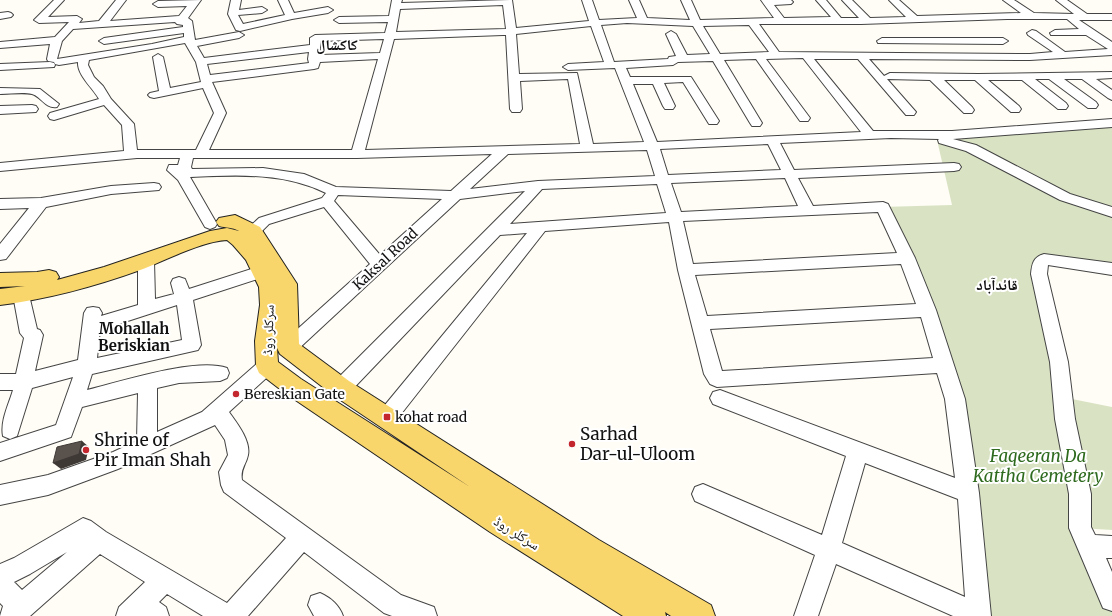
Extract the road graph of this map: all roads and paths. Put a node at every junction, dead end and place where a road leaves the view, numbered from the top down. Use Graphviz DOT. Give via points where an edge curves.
graph roads {
  1 [pos="59,0"];
  2 [pos="121,0"];
  3 [pos="236,0"];
  4 [pos="283,0"];
  5 [pos="587,0"];
  6 [pos="634,0"];
  7 [pos="686,0"];
  8 [pos="821,0"];
  9 [pos="847,0"];
  10 [pos="894,0"];
  11 [pos="1008,0"];
  12 [pos="1061,0"];
  13 [pos="195,1"];
  14 [pos="506,1"];
  15 [pos="767,1"];
  16 [pos="788,2"];
  17 [pos="396,3"];
  18 [pos="158,4"];
  19 [pos="327,9"];
  20 [pos="262,10"];
  21 [pos="233,13"];
  22 [pos="291,16"];
  23 [pos="1031,16"];
  24 [pos="969,17"];
  25 [pos="1112,17"];
  26 [pos="393,18"];
  27 [pos="914,19"];
  28 [pos="935,19"];
  29 [pos="339,20"];
  30 [pos="838,20"];
  31 [pos="644,21"];
  32 [pos="781,21"];
  33 [pos="863,21"];
  34 [pos="1082,21"];
  35 [pos="752,22"];
  36 [pos="596,23"];
  37 [pos="696,23"];
  38 [pos="102,24"];
  39 [pos="71,26"];
  40 [pos="945,28"];
  41 [pos="979,28"];
  42 [pos="511,30"];
  43 [pos="188,33"];
  44 [pos="994,33"];
  45 [pos="1032,33"];
  46 [pos="671,34"];
  47 [pos="1092,34"];
  48 [pos="239,35"];
  49 [pos="390,35"];
  50 [pos="1112,37"];
  51 [pos="56,40"];
  52 [pos="104,40"];
  53 [pos="882,41"];
  54 [pos="964,41"];
  55 [pos="1003,41"];
  56 [pos="0,45"];
  57 [pos="1112,47"];
  58 [pos="1112,52"];
  59 [pos="314,53"];
  60 [pos="776,55"];
  61 [pos="806,55"];
  62 [pos="1063,55"];
  63 [pos="384,56"];
  64 [pos="759,56"];
  65 [pos="861,56"];
  66 [pos="896,56"];
  67 [pos="981,56"];
  68 [pos="158,57"];
  69 [pos="716,57"];
  70 [pos="1022,57"];
  71 [pos="84,58"];
  72 [pos="682,59"];
  73 [pos="54,62"];
  74 [pos="201,62"];
  75 [pos="614,65"];
  76 [pos="0,67"];
  77 [pos="568,67"];
  78 [pos="1084,75"];
  79 [pos="1112,75"];
  80 [pos="890,76"];
  81 [pos="1024,76"];
  82 [pos="1052,76"];
  83 [pos="934,77"];
  84 [pos="513,78"];
  85 [pos="978,78"];
  86 [pos="657,80"];
  87 [pos="206,81"];
  88 [pos="626,81"];
  89 [pos="0,91"];
  90 [pos="165,93"];
  91 [pos="154,95"];
  92 [pos="1112,96"];
  93 [pos="106,101"];
  94 [pos="1092,105"];
  95 [pos="669,106"];
  96 [pos="1062,106"];
  97 [pos="32,109"];
  98 [pos="516,109"];
  99 [pos="1015,109"];
  100 [pos="0,110"];
  101 [pos="968,110"];
  102 [pos="910,112"];
  103 [pos="804,118"];
  104 [pos="713,121"];
  105 [pos="756,123"];
  106 [pos="1112,123"];
  107 [pos="870,135"];
  108 [pos="938,135"];
  109 [pos="772,140"];
  110 [pos="652,146"];
  111 [pos="587,148"];
  112 [pos="503,151"];
  113 [pos="188,154"];
  114 [pos="357,154"];
  115 [pos="131,155"];
  116 [pos="0,167"];
  117 [pos="954,167"];
  118 [pos="789,174"];
  119 [pos="662,178"];
  120 [pos="538,185"];
  121 [pos="154,187"];
  122 [pos="454,195"];
  123 [pos="330,196"];
  124 [pos="41,203"];
  125 [pos="0,204"];
  126 [pos="808,211"];
  127 [pos="1112,212"];
  128 [pos="675,217"];
  129 [pos="210,224"];
  130 [pos="540,227"];
  131 [pos="496,230"];
  132 [pos="247,235"];
  133 [pos="0,255"];
  134 [pos="907,258"];
  135 [pos="146,261"];
  136 [pos="379,264"];
  137 [pos="1112,269"];
  138 [pos="686,270"];
  139 [pos="261,272"];
  140 [pos="0,280"];
  141 [pos="182,290"];
  142 [pos="10,296"];
  143 [pos="147,308"];
  144 [pos="927,310"];
  145 [pos="700,322"];
  146 [pos="288,348"];
  147 [pos="945,365"];
  148 [pos="267,366"];
  149 [pos="85,367"];
  150 [pos="220,373"];
  151 [pos="0,382"];
  152 [pos="24,382"];
  153 [pos="148,383"];
  154 [pos="341,388"];
  155 [pos="720,398"];
  156 [pos="74,401"];
  157 [pos="217,411"];
  158 [pos="387,417"];
  159 [pos="8,421"];
  160 [pos="148,447"];
  161 [pos="858,451"];
  162 [pos="0,452"];
  163 [pos="968,493"];
  164 [pos="703,494"];
  165 [pos="0,495"];
  166 [pos="302,537"];
  167 [pos="98,540"];
  168 [pos="1088,546"];
  169 [pos="1112,547"];
  170 [pos="829,549"];
  171 [pos="0,576"];
  172 [pos="164,580"];
  173 [pos="0,585"];
  174 [pos="1112,600"];
  175 [pos="389,610"];
  176 [pos="16,612"];
  177 [pos="142,612"];
  178 [pos="979,615"];
  179 [pos="226,616"];
  180 [pos="232,616"];
  181 [pos="425,616"];
  182 [pos="651,616"];
  183 [pos="700,616"];
  184 [pos="806,616"];
  1 -- 39 [label="street" via="39,20 77,18"];
  2 -- 38 [label="street"];
  3 -- 21 [label="street"];
  4 -- 22 [label="street"];
  5 -- 36 [label="street"];
  6 -- 31 [label="street"];
  7 -- 37 [label="street"];
  8 -- 30 [label="street"];
  9 -- 33 [label="street" via="865,18"];
  10 -- 27 [label="street"];
  11 -- 23 [label="street"];
  12 -- 34 [label="street"];
  13 -- 18 [label="street"];
  13 -- 43 [label="street"];
  14 -- 17 [label="street"];
  14 -- 42 [label="street"];
  15 -- 16 [label="street"];
  15 -- 32 [label="street"];
  17 -- 26 [label="street"];
  19 -- 22 [label="street"];
  20 -- 21 [label="street"];
  21 -- 22 [label="street" via="240,28"];
  23 -- 24 [label="street"];
  23 -- 34 [label="street" via="1070,16"];
  24 -- 28 [label="street"];
  24 -- 41 [label="street"];
  25 -- 34 [label="street"];
  26 -- 29 [label="street"];
  26 -- 49 [label="street"];
  27 -- 28 [label="street"];
  27 -- 33 [label="street"];
  28 -- 40 [label="street"];
  30 -- 32 [label="street"];
  30 -- 33 [label="street"];
  31 -- 36 [label="street"];
  31 -- 37 [label="street"];
  32 -- 35 [label="street"];
  33 -- 53 [label="street"];
  34 -- 47 [label="street"];
  34 -- 47 [label="street" via="1052,29"];
  35 -- 37 [label="street"];
  35 -- 60 [label="street"];
  36 -- 42 [label="street"];
  36 -- 75 [label="street"];
  37 -- 69 [label="street"];
  38 -- 39 [label="street"];
  38 -- 43 [label="street"];
  39 -- 51 [label="street"];
  42 -- 49 [label="street"];
  42 -- 84 [label="street"];
  43 -- 48 [label="street"];
  43 -- 52 [label="street"];
  43 -- 71 [label="street"];
  43 -- 74 [label="street"];
  44 -- 55 [label="street"];
  45 -- 62 [label="street"];
  46 -- 72 [label="street"];
  47 -- 50 [label="street"];
  47 -- 57 [label="street"];
  49 -- 59 [label="street" via="315,38"];
  49 -- 63 [label="street"];
  51 -- 56 [label="street"];
  51 -- 73 [label="street" via="52,49"];
  53 -- 54 [label="street"];
  53 -- 66 [label="street"];
  54 -- 55 [label="street"];
  54 -- 67 [label="street"];
  55 -- 70 [label="street"];
  58 -- 62 [label="street"];
  59 -- 63 [label="street"];
  59 -- 74 [label="street"];
  59 -- 87 [label="street" via="314,66"];
  60 -- 61 [label="street"];
  60 -- 64 [label="street"];
  61 -- 65 [label="street"];
  61 -- 107 [label="street"];
  62 -- 70 [label="street"];
  63 -- 114 [label="street"];
  64 -- 69 [label="street"];
  64 -- 103 [label="street"];
  65 -- 66 [label="street"];
  65 -- 102 [label="street"];
  66 -- 67 [label="street"];
  67 -- 70 [label="street"];
  68 -- 90 [label="street"];
  69 -- 72 [label="street"];
  69 -- 105 [label="street"];
  71 -- 73 [label="street"];
  71 -- 93 [label="street" via="83,65 89,78 99,88"];
  72 -- 75 [label="street" via="672,59 673,62"];
  73 -- 76 [label="street"];
  74 -- 87 [label="street"];
  75 -- 77 [label="street"];
  75 -- 88 [label="street"];
  78 -- 79 [label="street"];
  78 -- 82 [label="street"];
  78 -- 92 [label="street"];
  80 -- 83 [label="street"];
  81 -- 82 [label="street"];
  81 -- 85 [label="street"];
  81 -- 96 [label="street"];
  82 -- 94 [label="street"];
  83 -- 85 [label="street"];
  83 -- 101 [label="street"];
  84 -- 98 [label="street"];
  84 -- 111 [label="street" via="573,75"];
  85 -- 99 [label="street"];
  86 -- 88 [label="street"];
  86 -- 95 [label="street"];
  86 -- 104 [label="street" via="687,79"];
  87 -- 90 [label="street"];
  87 -- 113 [label="street" via="220,113"];
  88 -- 110 [label="street"];
  89 -- 93 [label="street" via="36,91 53,110"];
  90 -- 91 [label="street"];
  93 -- 115 [label="street" via="128,124"];
  97 -- 100 [label="street"];
  106 -- 108 [label="street"];
  107 -- 108 [label="street"];
  107 -- 109 [label="street"];
  108 -- 127 [label="street" via="942,140 972,148 1065,197"];
  109 -- 110 [label="street"];
  109 -- 118 [label="street"];
  110 -- 111 [label="street"];
  110 -- 119 [label="street"];
  111 -- 112 [label="street"];
  112 -- 114 [label="street"];
  112 -- 122 [label="street, Kaksal Road"];
  113 -- 114 [label="street"];
  113 -- 115 [label="street"];
  113 -- 123 [label="street" via="184,168 189,173 255,171 302,177 319,183"];
  113 -- 129 [label="street" via="174,170 184,178"];
  115 -- 116 [label="street"];
  117 -- 118 [label="street"];
  118 -- 119 [label="street"];
  118 -- 126 [label="street"];
  119 -- 120 [label="street"];
  119 -- 128 [label="street"];
  120 -- 122 [label="street"];
  120 -- 131 [label="street"];
  121 -- 124 [label="street" via="111,190"];
  122 -- 123 [label="street"];
  122 -- 136 [label="street, Kaksal Road"];
  123 -- 132 [label="street" via="264,221"];
  123 -- 136 [label="street"];
  124 -- 125 [label="street"];
  124 -- 133 [label="street"];
  126 -- 128 [label="street"];
  126 -- 134 [label="street" via="883,206"];
  128 -- 130 [label="street"];
  128 -- 138 [label="street"];
  129 -- 132 [label="main road" via="235,221"];
  129 -- 140 [label="main road" via="87,268 37,279"];
  130 -- 131 [label="street"];
  130 -- 158 [label="street"];
  131 -- 154 [label="street"];
  132 -- 135 [label="main road" via="208,237"];
  132 -- 139 [label="main road, سرکلر روڈ"];
  132 -- 146 [label="main road" via="287,284"];
  134 -- 138 [label="street"];
  134 -- 144 [label="street"];
  135 -- 142 [label="main road" via="88,280"];
  135 -- 143 [label="street"];
  136 -- 146 [label="street, Kaksal Road"];
  137 -- 168 [label="street" via="1044,260 1040,263 1038,274 1059,362 1065,419 1080,494 1080,528"];
  138 -- 145 [label="street"];
  139 -- 141 [label="street"];
  139 -- 148 [label="main road, سرکلر روڈ" via="270,289 266,340"];
  141 -- 143 [label="street"];
  141 -- 149 [label="street" via="188,309 192,345"];
  142 -- 152 [label="street" via="29,333 34,335"];
  143 -- 149 [label="street" via="92,319"];
  144 -- 145 [label="street"];
  144 -- 147 [label="street"];
  145 -- 147 [label="street" via="713,374 717,379"];
  146 -- 148 [label="main road, Kaksal Road"];
  146 -- 154 [label="main road"];
  147 -- 163 [label="street" via="955,399"];
  148 -- 157 [label="street"];
  148 -- 182 [label="main road, سرکلر روڈ" via="293,386 500,522"];
  149 -- 152 [label="street"];
  149 -- 156 [label="street"];
  150 -- 153 [label="street" via="179,375"];
  151 -- 152 [label="street"];
  152 -- 159 [label="street"];
  153 -- 156 [label="street"];
  153 -- 160 [label="street"];
  154 -- 158 [label="main road"];
  155 -- 161 [label="street"];
  156 -- 162 [label="street" via="64,431"];
  157 -- 160 [label="street" via="209,418"];
  157 -- 166 [label="street" via="235,438 238,455 230,472 232,485"];
  158 -- 183 [label="main road" via="589,550"];
  160 -- 165 [label="street" via="48,486"];
  161 -- 163 [label="street"];
  161 -- 170 [label="street"];
  163 -- 178 [label="street"];
  164 -- 170 [label="street"];
  166 -- 175 [label="street"];
  166 -- 180 [label="street"];
  167 -- 171 [label="street" via="83,529 22,566"];
  167 -- 172 [label="street"];
  167 -- 176 [label="street"];
  168 -- 169 [label="street"];
  168 -- 174 [label="street"];
  170 -- 178 [label="street"];
  170 -- 184 [label="street"];
  172 -- 177 [label="street"];
  172 -- 179 [label="street"];
  173 -- 176 [label="street"];
  175 -- 181 [label="street"];
}
